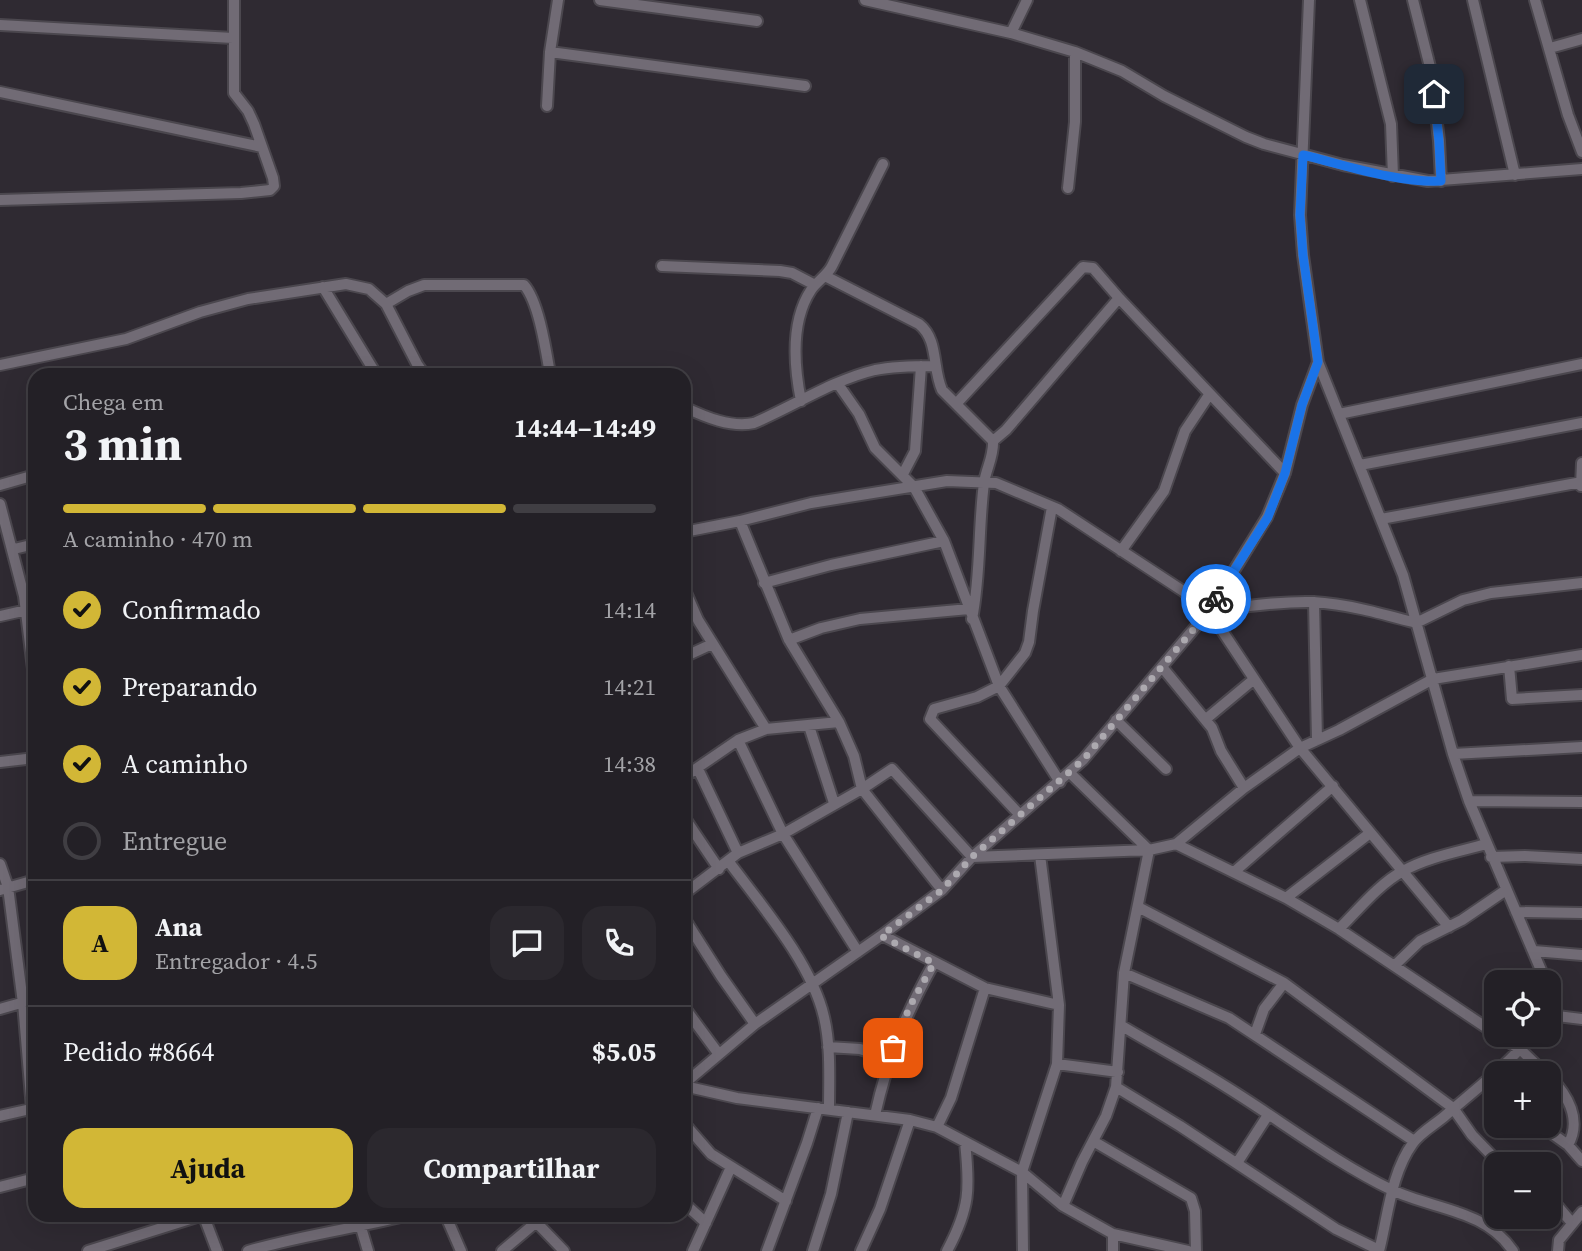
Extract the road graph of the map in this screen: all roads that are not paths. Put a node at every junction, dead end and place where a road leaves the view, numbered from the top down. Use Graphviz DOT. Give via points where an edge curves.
graph roads {
  1 [pos="234,0"];
  2 [pos="558,0"];
  3 [pos="600,0"];
  4 [pos="864,0"];
  5 [pos="1027,0"];
  6 [pos="1309,0"];
  7 [pos="1360,0"];
  8 [pos="1413,0"];
  9 [pos="1473,0"];
  10 [pos="1535,0"];
  11 [pos="757,21"];
  12 [pos="0,25"];
  13 [pos="1011,33"];
  14 [pos="233,38"];
  15 [pos="1582,39"];
  16 [pos="1550,48"];
  17 [pos="550,52"];
  18 [pos="1075,52"];
  19 [pos="805,86"];
  20 [pos="0,92"];
  21 [pos="547,106"];
  22 [pos="262,147"];
  23 [pos="1582,152"];
  24 [pos="1303,155"];
  25 [pos="883,164"];
  26 [pos="1582,169"];
  27 [pos="1515,175"];
  28 [pos="1393,176"];
  29 [pos="1441,181"];
  30 [pos="1068,188"];
  31 [pos="0,200"];
  32 [pos="662,266"];
  33 [pos="825,276"];
  34 [pos="816,285"];
  35 [pos="323,287"];
  36 [pos="1119,298"];
  37 [pos="386,304"];
  38 [pos="1318,362"];
  39 [pos="1582,364"];
  40 [pos="0,365"];
  41 [pos="921,366"];
  42 [pos="935,366"];
  43 [pos="372,368"];
  44 [pos="420,368"];
  45 [pos="549,368"];
  46 [pos="838,384"];
  47 [pos="1209,395"];
  48 [pos="801,401"];
  49 [pos="956,404"];
  50 [pos="691,410"];
  51 [pos="1339,414"];
  52 [pos="1582,424"];
  53 [pos="993,441"];
  54 [pos="1582,463"];
  55 [pos="1360,465"];
  56 [pos="1285,473"];
  57 [pos="903,474"];
  58 [pos="28,477"];
  59 [pos="985,481"];
  60 [pos="28,482"];
  61 [pos="1581,485"];
  62 [pos="0,486"];
  63 [pos="914,487"];
  64 [pos="0,503"];
  65 [pos="1052,506"];
  66 [pos="1381,519"];
  67 [pos="740,521"];
  68 [pos="691,531"];
  69 [pos="944,541"];
  70 [pos="28,546"];
  71 [pos="14,550"];
  72 [pos="1121,551"];
  73 [pos="764,583"];
  74 [pos="1582,583"];
  75 [pos="1314,602"];
  76 [pos="691,604"];
  77 [pos="28,607"];
  78 [pos="1209,611"];
  79 [pos="971,614"];
  80 [pos="28,615"];
  81 [pos="0,616"];
  82 [pos="1416,623"];
  83 [pos="789,640"];
  84 [pos="712,644"];
  85 [pos="691,654"];
  86 [pos="1582,656"];
  87 [pos="1509,666"];
  88 [pos="1162,667"];
  89 [pos="1433,679"];
  90 [pos="1253,680"];
  91 [pos="999,686"];
  92 [pos="1582,695"];
  93 [pos="1206,719"];
  94 [pos="1116,720"];
  95 [pos="839,722"];
  96 [pos="809,726"];
  97 [pos="766,729"];
  98 [pos="738,740"];
  99 [pos="1317,740"];
  100 [pos="1582,747"];
  101 [pos="1300,748"];
  102 [pos="1453,754"];
  103 [pos="28,759"];
  104 [pos="0,762"];
  105 [pos="698,769"];
  106 [pos="1166,769"];
  107 [pos="1070,772"];
  108 [pos="691,773"];
  109 [pos="1060,782"];
  110 [pos="1333,786"];
  111 [pos="1244,788"];
  112 [pos="862,789"];
  113 [pos="1469,801"];
  114 [pos="1582,802"];
  115 [pos="834,803"];
  116 [pos="1020,815"];
  117 [pos="691,827"];
  118 [pos="1370,833"];
  119 [pos="783,834"];
  120 [pos="1176,844"];
  121 [pos="1486,844"];
  122 [pos="1149,849"];
  123 [pos="738,853"];
  124 [pos="1040,855"];
  125 [pos="1491,856"];
  126 [pos="972,857"];
  127 [pos="1582,859"];
  128 [pos="729,862"];
  129 [pos="0,864"];
  130 [pos="719,869"];
  131 [pos="1234,872"];
  132 [pos="1402,872"];
  133 [pos="28,882"];
  134 [pos="4,889"];
  135 [pos="691,889"];
  136 [pos="942,890"];
  137 [pos="1506,890"];
  138 [pos="1286,898"];
  139 [pos="1138,907"];
  140 [pos="1516,912"];
  141 [pos="1582,913"];
  142 [pos="1450,927"];
  143 [pos="691,929"];
  144 [pos="1339,929"];
  145 [pos="881,936"];
  146 [pos="1534,951"];
  147 [pos="858,952"];
  148 [pos="1582,955"];
  149 [pos="934,963"];
  150 [pos="1395,965"];
  151 [pos="1541,970"];
  152 [pos="1124,973"];
  153 [pos="813,982"];
  154 [pos="1284,983"];
  155 [pos="985,988"];
  156 [pos="28,1001"];
  157 [pos="23,1003"];
  158 [pos="1059,1005"];
  159 [pos="0,1009"];
  160 [pos="691,1016"];
  161 [pos="1561,1016"];
  162 [pos="1582,1018"];
  163 [pos="755,1024"];
  164 [pos="1484,1025"];
  165 [pos="1122,1026"];
  166 [pos="1255,1034"];
  167 [pos="828,1047"];
  168 [pos="1518,1047"];
  169 [pos="1521,1049"];
  170 [pos="718,1053"];
  171 [pos="28,1056"];
  172 [pos="890,1059"];
  173 [pos="1511,1061"];
  174 [pos="1533,1061"];
  175 [pos="1057,1064"];
  176 [pos="1118,1072"];
  177 [pos="691,1078"];
  178 [pos="691,1087"];
  179 [pos="1116,1087"];
  180 [pos="1484,1089"];
  181 [pos="1561,1093"];
  182 [pos="823,1108"];
  183 [pos="1453,1108"];
  184 [pos="28,1109"];
  185 [pos="848,1112"];
  186 [pos="875,1115"];
  187 [pos="1268,1115"];
  188 [pos="0,1116"];
  189 [pos="910,1120"];
  190 [pos="937,1127"];
  191 [pos="691,1131"];
  192 [pos="1558,1138"];
  193 [pos="1093,1141"];
  194 [pos="1414,1141"];
  195 [pos="965,1142"];
  196 [pos="1568,1145"];
  197 [pos="1488,1152"];
  198 [pos="1582,1161"];
  199 [pos="1237,1163"];
  200 [pos="731,1167"];
  201 [pos="1023,1172"];
  202 [pos="28,1180"];
  203 [pos="0,1187"];
  204 [pos="1393,1190"];
  205 [pos="786,1201"];
  206 [pos="1063,1206"];
  207 [pos="691,1209"];
  208 [pos="1561,1210"];
  209 [pos="1582,1212"];
  210 [pos="181,1222"];
  211 [pos="206,1222"];
  212 [pos="360,1222"];
  213 [pos="382,1222"];
  214 [pos="448,1222"];
  215 [pos="537,1222"];
  216 [pos="543,1222"];
  217 [pos="706,1223"];
  218 [pos="1573,1223"];
  219 [pos="362,1227"];
  220 [pos="1114,1234"];
  221 [pos="1167,1249"];
  222 [pos="1379,1250"];
  223 [pos="88,1251"];
  224 [pos="217,1251"];
  225 [pos="248,1251"];
  226 [pos="368,1251"];
  227 [pos="461,1251"];
  228 [pos="502,1251"];
  229 [pos="564,1251"];
  230 [pos="693,1251"];
  231 [pos="767,1251"];
  232 [pos="813,1251"];
  233 [pos="861,1251"];
  234 [pos="947,1251"];
  235 [pos="1023,1251"];
  236 [pos="1113,1251"];
  237 [pos="1188,1251"];
  238 [pos="1196,1251"];
  239 [pos="1513,1251"];
  240 [pos="1558,1251"];
  1 -- 14 [label="street"];
  2 -- 17 [label="street"];
  3 -- 11 [label="street"];
  4 -- 13 [label="street"];
  5 -- 13 [label="street"];
  6 -- 24 [label="street"];
  7 -- 28 [label="street" via="1391,124"];
  8 -- 29 [label="street" via="1431,71"];
  9 -- 27 [label="street"];
  10 -- 16 [label="street"];
  12 -- 14 [label="street"];
  13 -- 18 [label="street"];
  14 -- 22 [label="street" via="234,93 248,111"];
  15 -- 16 [label="street"];
  16 -- 23 [label="street"];
  17 -- 19 [label="street"];
  17 -- 21 [label="street"];
  18 -- 24 [label="street" via="1122,71 1245,137"];
  18 -- 30 [label="street" via="1075,122"];
  20 -- 22 [label="street"];
  22 -- 31 [label="street" via="273,178 270,190"];
  24 -- 28 [label="street"];
  24 -- 38 [label="street" via="1300,215"];
  25 -- 33 [label="street"];
  26 -- 27 [label="street"];
  27 -- 29 [label="street"];
  28 -- 29 [label="street"];
  32 -- 34 [label="street" via="780,271"];
  33 -- 34 [label="street"];
  33 -- 42 [label="street" via="919,324 932,341"];
  34 -- 48 [label="street" via="804,306 795,351"];
  35 -- 37 [label="street" via="360,286"];
  35 -- 40 [label="street" via="248,299 126,339"];
  35 -- 43 [label="street"];
  36 -- 47 [label="street"];
  36 -- 49 [label="street" via="1093,268 1083,267"];
  36 -- 53 [label="street"];
  37 -- 44 [label="street"];
  37 -- 45 [label="street" via="425,285 524,285 537,315"];
  38 -- 51 [label="street"];
  38 -- 56 [label="street"];
  39 -- 51 [label="street"];
  41 -- 42 [label="street"];
  41 -- 46 [label="street" via="874,370"];
  41 -- 57 [label="street" via="915,451"];
  42 -- 49 [label="street" via="942,390"];
  46 -- 48 [label="street"];
  46 -- 57 [label="street" via="875,448"];
  47 -- 56 [label="street"];
  47 -- 72 [label="street" via="1185,431 1164,491"];
  48 -- 50 [label="street" via="746,425"];
  49 -- 53 [label="street"];
  51 -- 55 [label="street"];
  52 -- 55 [label="street"];
  53 -- 59 [label="street"];
  54 -- 61 [label="street"];
  55 -- 66 [label="street"];
  56 -- 78 [label="street" via="1268,517"];
  57 -- 63 [label="street"];
  58 -- 62 [label="street"];
  59 -- 63 [label="street"];
  59 -- 65 [label="street"];
  59 -- 79 [label="street" via="978,590"];
  60 -- 62 [label="street"];
  61 -- 66 [label="street"];
  63 -- 67 [label="street" via="811,503"];
  63 -- 69 [label="street"];
  64 -- 71 [label="street"];
  65 -- 72 [label="street"];
  65 -- 91 [label="street" via="1029,642"];
  66 -- 82 [label="street"];
  67 -- 68 [label="street"];
  67 -- 73 [label="street"];
  69 -- 73 [label="street"];
  69 -- 79 [label="street"];
  70 -- 71 [label="street"];
  71 -- 77 [label="street"];
  72 -- 78 [label="street"];
  73 -- 83 [label="street"];
  74 -- 82 [label="street" via="1491,593 1463,600"];
  75 -- 78 [label="street"];
  75 -- 82 [label="street"];
  75 -- 99 [label="street"];
  76 -- 84 [label="street"];
  78 -- 88 [label="street"];
  78 -- 90 [label="street"];
  79 -- 83 [label="street" via="860,619"];
  79 -- 91 [label="street"];
  80 -- 81 [label="street"];
  82 -- 89 [label="street"];
  83 -- 95 [label="street"];
  84 -- 85 [label="street"];
  84 -- 97 [label="street"];
  86 -- 87 [label="street"];
  87 -- 89 [label="street"];
  87 -- 92 [label="street" via="1512,699"];
  88 -- 93 [label="street"];
  88 -- 94 [label="street"];
  89 -- 99 [label="street"];
  89 -- 102 [label="street"];
  90 -- 93 [label="street"];
  90 -- 101 [label="street"];
  91 -- 109 [label="street"];
  91 -- 116 [label="street" via="934,709 930,719"];
  93 -- 111 [label="street"];
  94 -- 106 [label="street"];
  94 -- 107 [label="street"];
  95 -- 96 [label="street"];
  95 -- 112 [label="street"];
  96 -- 97 [label="street"];
  96 -- 115 [label="street"];
  97 -- 98 [label="street"];
  98 -- 105 [label="street"];
  98 -- 119 [label="street"];
  99 -- 101 [label="street"];
  100 -- 102 [label="street"];
  101 -- 110 [label="street"];
  101 -- 111 [label="street"];
  102 -- 113 [label="street"];
  103 -- 104 [label="street"];
  105 -- 108 [label="street"];
  105 -- 123 [label="street"];
  107 -- 109 [label="street"];
  107 -- 122 [label="street"];
  109 -- 116 [label="street"];
  110 -- 118 [label="street"];
  110 -- 131 [label="street"];
  111 -- 120 [label="street"];
  112 -- 115 [label="street"];
  112 -- 126 [label="street" via="892,769"];
  112 -- 136 [label="street"];
  113 -- 114 [label="street"];
  113 -- 121 [label="street"];
  115 -- 119 [label="street"];
  116 -- 126 [label="street"];
  117 -- 130 [label="street"];
  118 -- 132 [label="street"];
  118 -- 138 [label="street"];
  119 -- 123 [label="street"];
  119 -- 147 [label="street"];
  120 -- 122 [label="street"];
  120 -- 131 [label="street"];
  121 -- 125 [label="street"];
  121 -- 132 [label="street"];
  122 -- 124 [label="street"];
  122 -- 139 [label="street"];
  123 -- 128 [label="street"];
  124 -- 126 [label="street"];
  124 -- 158 [label="street"];
  125 -- 127 [label="street"];
  125 -- 137 [label="street"];
  126 -- 136 [label="street"];
  128 -- 130 [label="street"];
  128 -- 153 [label="street"];
  129 -- 134 [label="street"];
  130 -- 135 [label="street"];
  131 -- 138 [label="street"];
  132 -- 142 [label="street"];
  132 -- 144 [label="street"];
  133 -- 134 [label="street"];
  134 -- 157 [label="street"];
  136 -- 145 [label="street"];
  137 -- 140 [label="street"];
  137 -- 142 [label="street"];
  138 -- 144 [label="street"];
  139 -- 152 [label="street"];
  139 -- 154 [label="street"];
  140 -- 141 [label="street"];
  140 -- 146 [label="street"];
  142 -- 150 [label="street" via="1420,941"];
  143 -- 163 [label="street"];
  144 -- 150 [label="street"];
  145 -- 147 [label="street"];
  145 -- 149 [label="street"];
  146 -- 148 [label="street"];
  146 -- 151 [label="street"];
  147 -- 153 [label="street"];
  149 -- 155 [label="street"];
  149 -- 172 [label="street" via="910,1006"];
  150 -- 164 [label="street"];
  152 -- 165 [label="street"];
  152 -- 166 [label="street" via="1229,1018"];
  153 -- 163 [label="street"];
  153 -- 167 [label="street"];
  154 -- 166 [label="street" via="1264,1009"];
  154 -- 183 [label="street"];
  155 -- 158 [label="street"];
  155 -- 190 [label="street" via="951,1098"];
  156 -- 157 [label="street"];
  157 -- 159 [label="street"];
  157 -- 171 [label="street"];
  158 -- 175 [label="street"];
  160 -- 170 [label="street"];
  161 -- 162 [label="street"];
  163 -- 170 [label="street"];
  165 -- 176 [label="street"];
  165 -- 187 [label="street"];
  166 -- 194 [label="street"];
  167 -- 172 [label="street" via="860,1049"];
  167 -- 182 [label="street"];
  168 -- 169 [label="street"];
  169 -- 173 [label="street"];
  169 -- 174 [label="street"];
  170 -- 177 [label="street"];
  172 -- 186 [label="street"];
  175 -- 176 [label="street"];
  175 -- 201 [label="street"];
  176 -- 179 [label="street"];
  178 -- 182 [label="street" via="737,1098"];
  179 -- 193 [label="street"];
  179 -- 199 [label="street"];
  180 -- 183 [label="street"];
  181 -- 196 [label="street" via="1576,1118 1575,1136"];
  182 -- 185 [label="street"];
  182 -- 205 [label="street"];
  183 -- 194 [label="street"];
  183 -- 197 [label="street"];
  184 -- 188 [label="street"];
  185 -- 186 [label="street"];
  185 -- 232 [label="street" via="831,1195"];
  186 -- 189 [label="street"];
  187 -- 199 [label="street"];
  187 -- 204 [label="street"];
  189 -- 190 [label="street"];
  189 -- 233 [label="street"];
  190 -- 195 [label="street"];
  191 -- 200 [label="street" via="711,1154"];
  192 -- 196 [label="street"];
  193 -- 206 [label="street"];
  193 -- 238 [label="street" via="1191,1198"];
  194 -- 204 [label="street"];
  195 -- 201 [label="street"];
  195 -- 234 [label="street" via="968,1199"];
  196 -- 198 [label="street"];
  199 -- 222 [label="street" via="1336,1229"];
  200 -- 205 [label="street"];
  200 -- 217 [label="street"];
  201 -- 206 [label="street"];
  201 -- 235 [label="street"];
  202 -- 203 [label="street"];
  204 -- 222 [label="street"];
  204 -- 239 [label="street" via="1474,1218 1499,1233"];
  205 -- 231 [label="street"];
  206 -- 220 [label="street"];
  207 -- 217 [label="street"];
  208 -- 218 [label="street"];
  209 -- 218 [label="street"];
  210 -- 223 [label="street"];
  211 -- 224 [label="street"];
  212 -- 219 [label="street"];
  213 -- 219 [label="street"];
  214 -- 227 [label="street"];
  215 -- 228 [label="street"];
  216 -- 229 [label="street"];
  217 -- 230 [label="street"];
  218 -- 240 [label="street" via="1559,1240"];
  219 -- 225 [label="street"];
  219 -- 226 [label="street"];
  220 -- 221 [label="street"];
  220 -- 236 [label="street"];
  221 -- 237 [label="street"];
}
